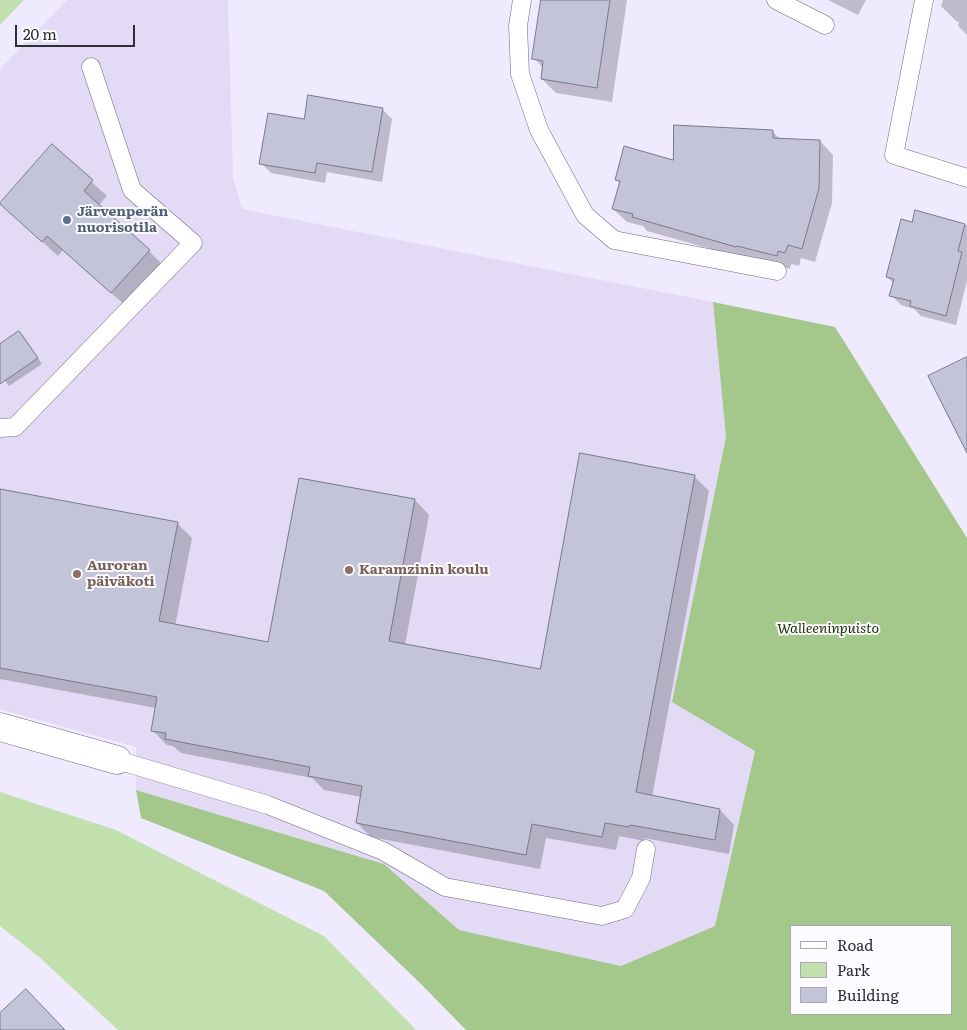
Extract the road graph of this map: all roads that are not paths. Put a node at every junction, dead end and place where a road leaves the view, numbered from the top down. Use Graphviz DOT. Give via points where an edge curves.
graph roads {
  1 [pos="522,0"];
  2 [pos="776,0"];
  3 [pos="924,0"];
  4 [pos="825,25"];
  5 [pos="91,67"];
  6 [pos="967,178"];
  7 [pos="777,271"];
  8 [pos="0,428"];
  9 [pos="0,727"];
  10 [pos="117,760"];
  11 [pos="646,849"];
  1 -- 7 [label="lane" via="518,26 520,74 539,130 585,215 614,240"];
  2 -- 4 [label="lane"];
  3 -- 6 [label="lane" via="894,156"];
  5 -- 8 [label="lane" via="132,190 193,243 15,428"];
  9 -- 10 [label="street"];
  10 -- 11 [label="lane" via="268,805 383,851 444,887 602,916 625,909 641,878"];
}
